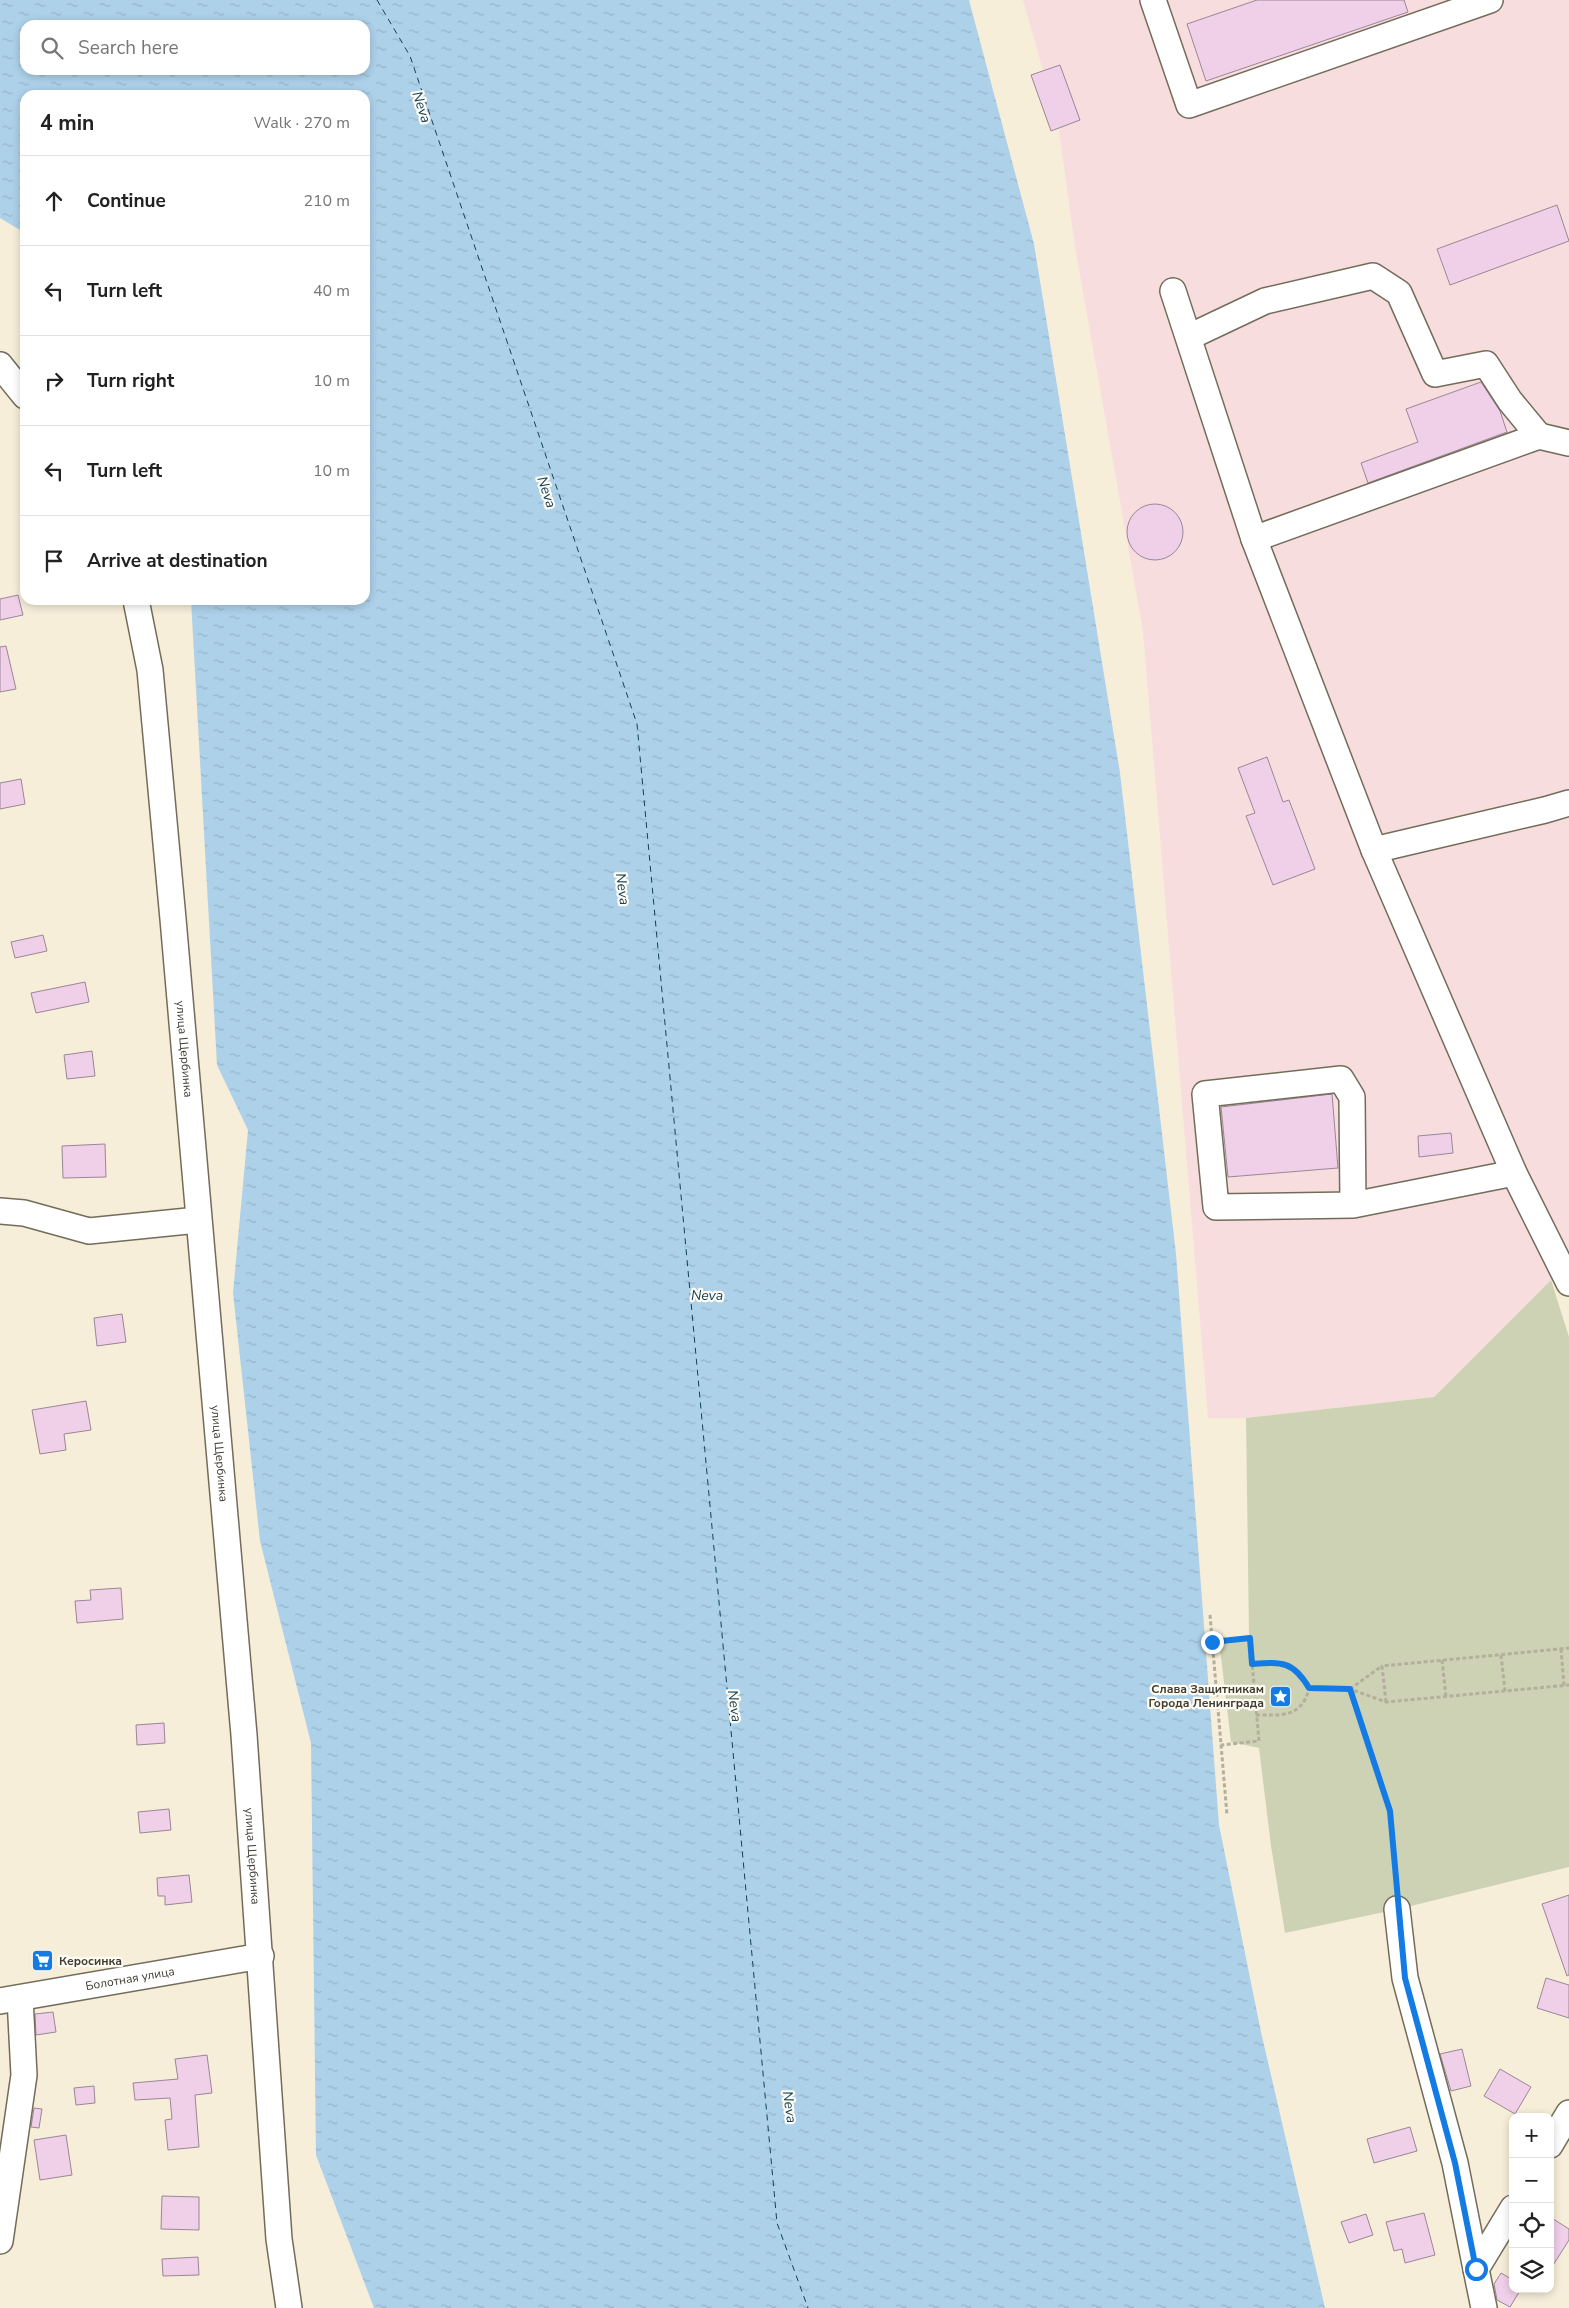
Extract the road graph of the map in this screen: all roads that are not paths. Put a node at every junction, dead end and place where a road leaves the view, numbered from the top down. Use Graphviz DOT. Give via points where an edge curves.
graph roads {
  1 [pos="1153,0"];
  2 [pos="1490,0"];
  3 [pos="1173,290"];
  4 [pos="1189,337"];
  5 [pos="0,365"];
  6 [pos="20,390"];
  7 [pos="1539,436"];
  8 [pos="1569,443"];
  9 [pos="1254,538"];
  10 [pos="137,605"];
  11 [pos="1569,803"];
  12 [pos="1374,850"];
  13 [pos="1514,1173"];
  14 [pos="1354,1205"];
  15 [pos="0,1211"];
  16 [pos="198,1220"];
  17 [pos="1566,1276"];
  18 [pos="1397,1910"];
  19 [pos="261,1956"];
  20 [pos="10,1999"];
  21 [pos="1569,2113"];
  22 [pos="1554,2138"];
  23 [pos="1509,2215"];
  24 [pos="0,2241"];
  25 [pos="1476,2269"];
  26 [pos="289,2308"];
  27 [pos="1484,2308"];
  1 -- 2 [label="street" via="1189,105"];
  3 -- 4 [label="street"];
  4 -- 7 [label="street" via="1265,301 1373,276 1399,293 1435,374 1486,364 1510,401"];
  4 -- 9 [label="street"];
  5 -- 6 [label="street"];
  7 -- 8 [label="street"];
  7 -- 9 [label="street"];
  9 -- 12 [label="street"];
  10 -- 16 [label="street, улица Щербинка" via="150,670"];
  11 -- 12 [label="street"];
  12 -- 13 [label="street"];
  13 -- 14 [label="street"];
  13 -- 17 [label="street"];
  14 -- 14 [label="street" via="1216,1207 1205,1094 1341,1079 1352,1097"];
  15 -- 16 [label="street" via="24,1213 88,1231"];
  16 -- 19 [label="street, улица Щербинка"];
  18 -- 25 [label="street" via="1405,1978 1455,2163"];
  19 -- 20 [label="street, Болотная улица"];
  19 -- 26 [label="street, улица Щербинка" via="271,2140 279,2239"];
  20 -- 24 [label="street" via="24,2075"];
  21 -- 22 [label="street"];
  23 -- 25 [label="street"];
  25 -- 27 [label="street"];
}
